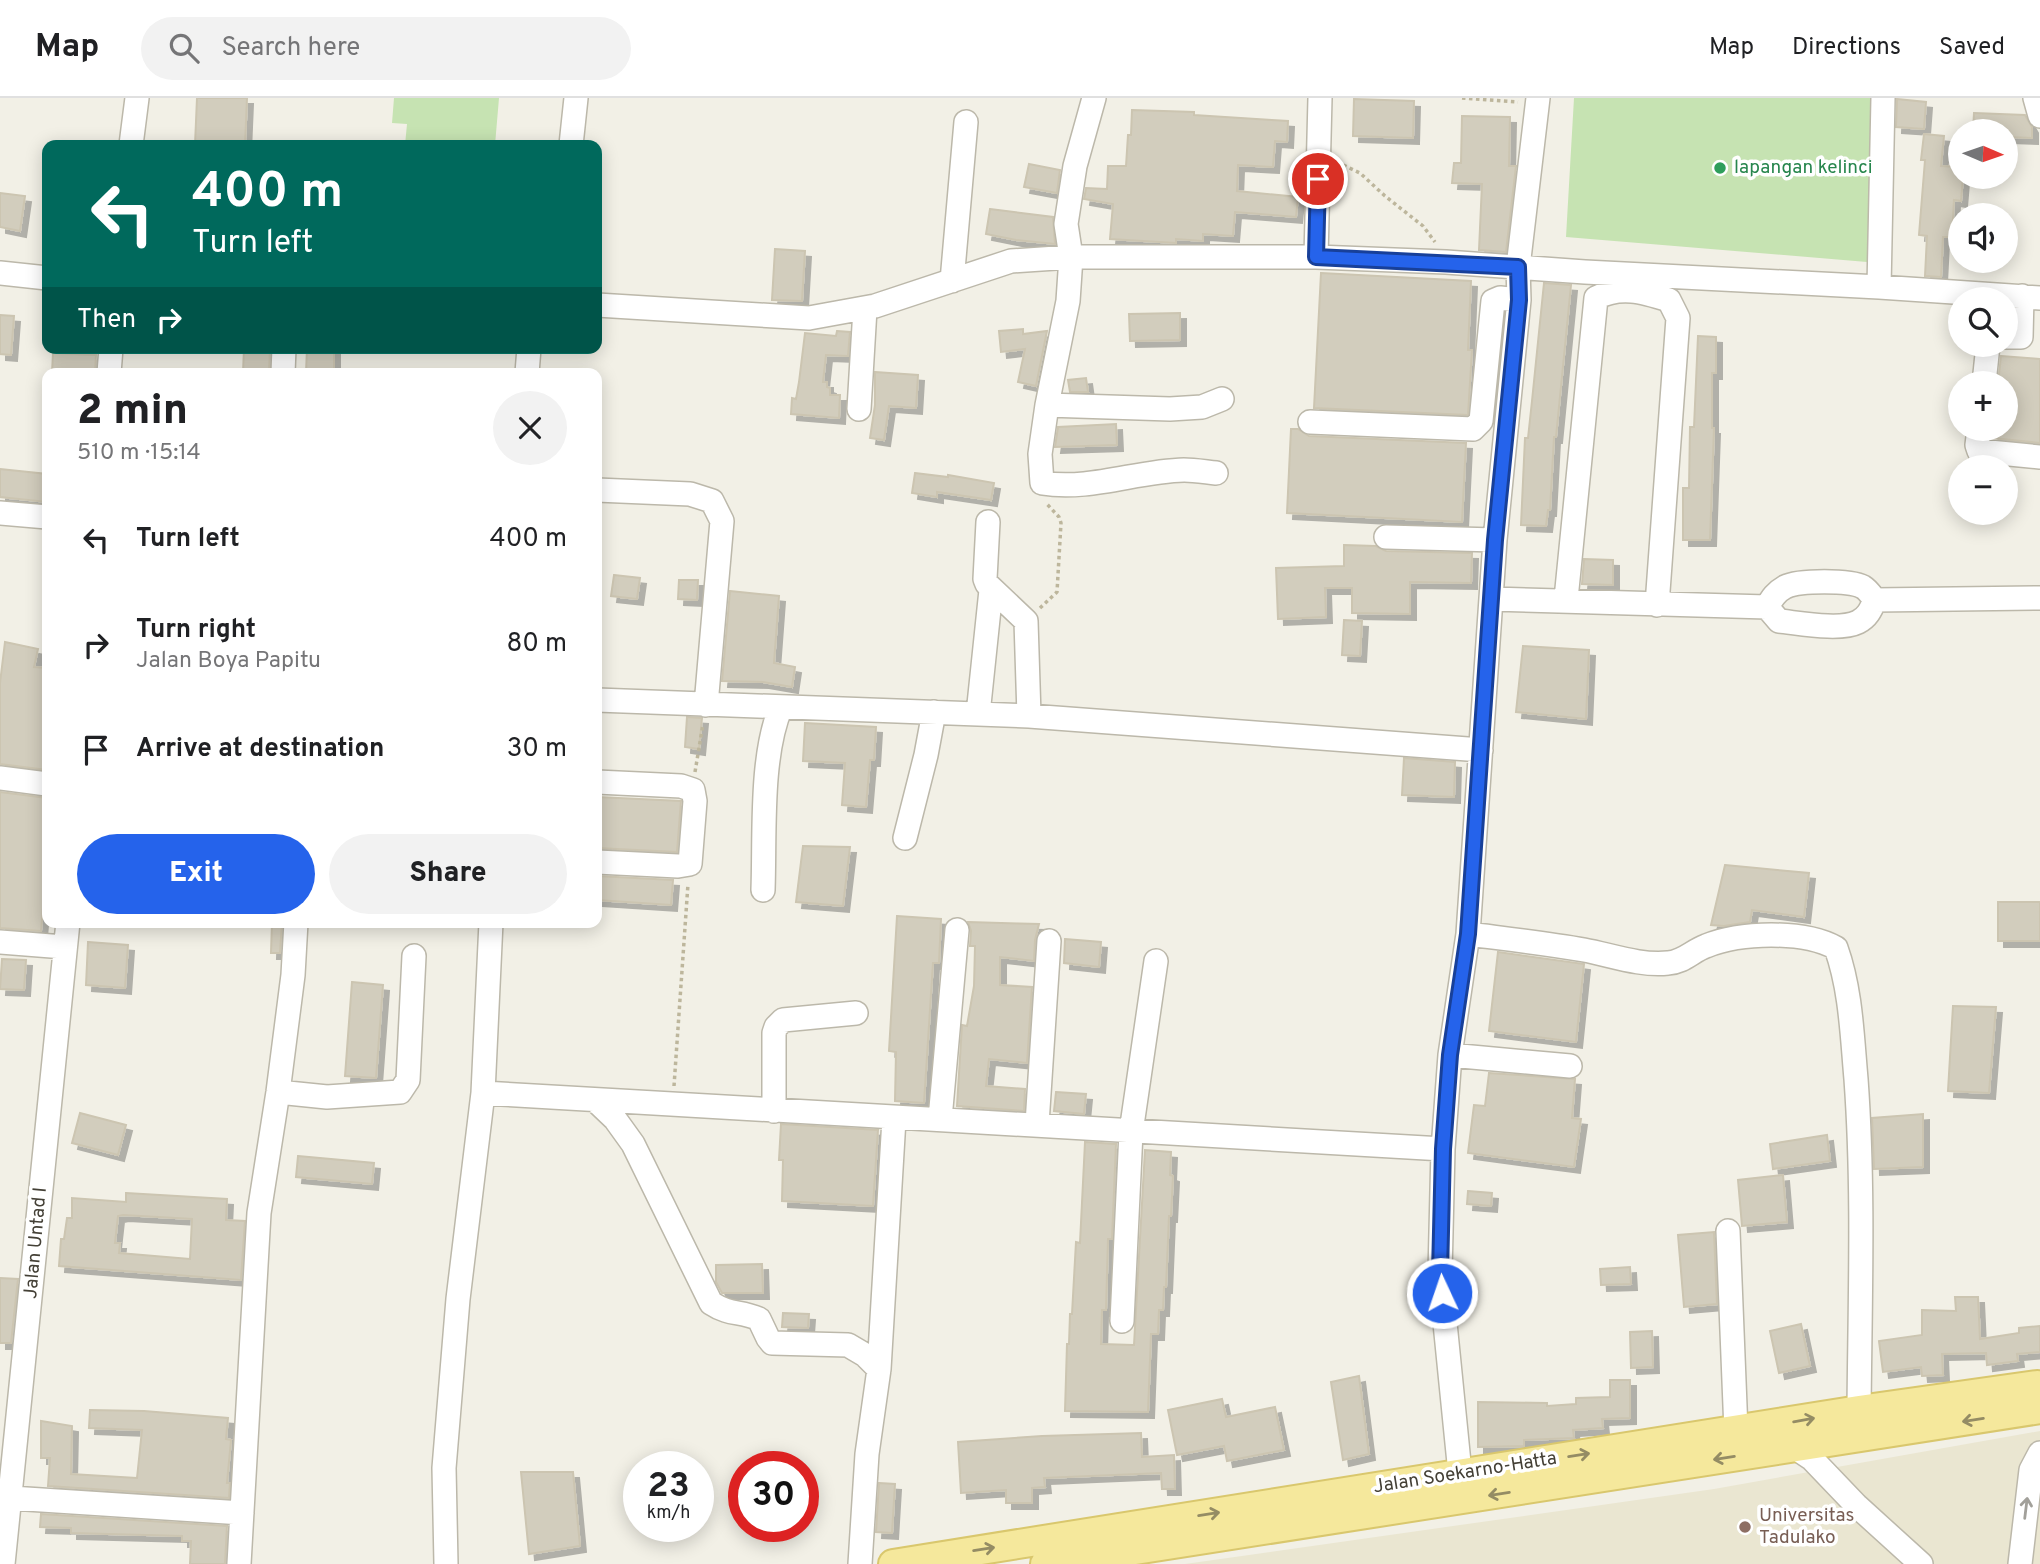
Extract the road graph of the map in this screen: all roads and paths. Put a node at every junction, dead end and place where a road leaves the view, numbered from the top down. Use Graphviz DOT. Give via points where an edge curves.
graph roads {
  1 [pos="137,98"];
  2 [pos="576,98"];
  3 [pos="1094,98"];
  4 [pos="1320,98"];
  5 [pos="1462,98"];
  6 [pos="1883,98"];
  7 [pos="2035,98"];
  8 [pos="1538,101"];
  9 [pos="2040,116"];
  10 [pos="966,122"];
  11 [pos="132,140"];
  12 [pos="572,140"];
  13 [pos="1319,153"];
  14 [pos="1071,257"];
  15 [pos="1316,257"];
  16 [pos="1446,262"];
  17 [pos="1518,267"];
  18 [pos="0,273"];
  19 [pos="42,277"];
  20 [pos="952,281"];
  21 [pos="1879,287"];
  22 [pos="2031,297"];
  23 [pos="1519,300"];
  24 [pos="602,305"];
  25 [pos="865,309"];
  26 [pos="2022,337"];
  27 [pos="1222,399"];
  28 [pos="1047,405"];
  29 [pos="859,408"];
  30 [pos="1310,422"];
  31 [pos="1978,441"];
  32 [pos="2040,457"];
  33 [pos="1216,474"];
  34 [pos="1042,483"];
  35 [pos="602,490"];
  36 [pos="0,513"];
  37 [pos="42,517"];
  38 [pos="988,522"];
  39 [pos="1386,537"];
  40 [pos="1495,540"];
  41 [pos="991,590"];
  42 [pos="2040,598"];
  43 [pos="1492,599"];
  44 [pos="1566,599"];
  45 [pos="1875,600"];
  46 [pos="1657,605"];
  47 [pos="1767,607"];
  48 [pos="1026,621"];
  49 [pos="602,700"];
  50 [pos="706,705"];
  51 [pos="781,707"];
  52 [pos="934,712"];
  53 [pos="978,714"];
  54 [pos="1029,716"];
  55 [pos="1481,750"];
  56 [pos="0,778"];
  57 [pos="42,782"];
  58 [pos="602,782"];
  59 [pos="693,790"];
  60 [pos="905,838"];
  61 [pos="602,862"];
  62 [pos="690,864"];
  63 [pos="763,890"];
  64 [pos="67,928"];
  65 [pos="296,928"];
  66 [pos="491,928"];
  67 [pos="957,930"];
  68 [pos="1468,934"];
  69 [pos="0,942"];
  70 [pos="1049,942"];
  71 [pos="64,947"];
  72 [pos="414,956"];
  73 [pos="1156,961"];
  74 [pos="856,1013"];
  75 [pos="1450,1055"];
  76 [pos="1570,1066"];
  77 [pos="278,1092"];
  78 [pos="483,1094"];
  79 [pos="595,1100"];
  80 [pos="673,1105"];
  81 [pos="774,1111"];
  82 [pos="894,1119"];
  83 [pos="940,1119"];
  84 [pos="1037,1124"];
  85 [pos="1131,1132"];
  86 [pos="1443,1149"];
  87 [pos="1728,1231"];
  88 [pos="1122,1321"];
  89 [pos="879,1369"];
  90 [pos="2039,1391"];
  91 [pos="1859,1410"];
  92 [pos="1736,1432"];
  93 [pos="1794,1447"];
  94 [pos="2040,1453"];
  95 [pos="1461,1473"];
  96 [pos="10,1498"];
  97 [pos="242,1513"];
  98 [pos="3,1564"];
  99 [pos="239,1564"];
  100 [pos="446,1564"];
  101 [pos="860,1564"];
  102 [pos="893,1564"];
  103 [pos="1045,1564"];
  104 [pos="1921,1564"];
  105 [pos="2020,1564"];
  1 -- 11 [label="street"];
  2 -- 12 [label="street"];
  3 -- 14 [label="street" via="1075,166 1066,224"];
  4 -- 13 [label="street"];
  5 -- 8 [label="path"];
  6 -- 21 [label="street"];
  7 -- 9 [label="street"];
  8 -- 17 [label="street"];
  10 -- 20 [label="street"];
  13 -- 15 [label="street"];
  13 -- 16 [label="path" via="1360,173 1423,226"];
  14 -- 15 [label="street"];
  14 -- 20 [label="street" via="1011,261"];
  14 -- 28 [label="street" via="1068,302"];
  15 -- 16 [label="street"];
  16 -- 17 [label="street"];
  17 -- 21 [label="street"];
  17 -- 23 [label="street"];
  18 -- 19 [label="street"];
  20 -- 25 [label="street"];
  21 -- 22 [label="street"];
  22 -- 26 [label="street"];
  23 -- 30 [label="street" via="1493,301 1481,421 1473,429"];
  23 -- 40 [label="street"];
  24 -- 25 [label="street" via="809,318"];
  25 -- 29 [label="street"];
  27 -- 28 [label="street" via="1202,407 1170,409"];
  28 -- 34 [label="street" via="1040,454"];
  31 -- 32 [label="street" via="1979,451"];
  33 -- 34 [label="street" via="1184,470 1092,483"];
  34 -- 48 [label="path" via="1046,504 1061,523 1057,592"];
  35 -- 50 [label="street" via="690,494 712,501 722,521"];
  36 -- 37 [label="street"];
  38 -- 41 [label="street" via="985,579"];
  39 -- 40 [label="street"];
  40 -- 43 [label="street"];
  41 -- 48 [label="street"];
  41 -- 53 [label="street"];
  42 -- 45 [label="street"];
  43 -- 44 [label="street"];
  43 -- 55 [label="street"];
  44 -- 46 [label="street"];
  44 -- 46 [label="street" via="1596,298 1610,291 1644,292 1669,300 1678,317"];
  45 -- 47 [label="street" via="1866,588 1853,583 1811,583 1787,585 1774,594"];
  45 -- 47 [label="street" via="1870,613 1858,622 1842,625 1779,621"];
  46 -- 47 [label="street"];
  48 -- 54 [label="street"];
  49 -- 50 [label="street"];
  50 -- 51 [label="street"];
  50 -- 59 [label="path"];
  51 -- 52 [label="street"];
  51 -- 63 [label="street" via="772,728 768,760"];
  52 -- 53 [label="street"];
  52 -- 60 [label="street"];
  53 -- 54 [label="street"];
  54 -- 55 [label="street"];
  55 -- 68 [label="street"];
  56 -- 57 [label="street"];
  58 -- 59 [label="street"];
  59 -- 62 [label="street"];
  61 -- 62 [label="street"];
  62 -- 80 [label="path"];
  64 -- 71 [label="street, Jalan Untad I"];
  65 -- 77 [label="street"];
  66 -- 78 [label="street"];
  67 -- 83 [label="street"];
  68 -- 75 [label="street"];
  68 -- 91 [label="street" via="1647,964 1682,961 1706,946 1756,935 1824,942 1836,948 1850,1002 1860,1142"];
  69 -- 71 [label="street"];
  70 -- 84 [label="street"];
  71 -- 96 [label="street, Jalan Untad I"];
  72 -- 77 [label="street" via="408,1080 400,1092 327,1097"];
  73 -- 85 [label="street"];
  74 -- 81 [label="street" via="783,1020 776,1027"];
  75 -- 76 [label="street"];
  75 -- 86 [label="street"];
  77 -- 97 [label="street" via="259,1213"];
  78 -- 79 [label="street"];
  78 -- 100 [label="street" via="458,1299 444,1468"];
  79 -- 80 [label="street"];
  79 -- 89 [label="street" via="633,1144 712,1303 725,1313 759,1319 772,1343 848,1345"];
  80 -- 81 [label="street"];
  81 -- 82 [label="street"];
  82 -- 83 [label="street"];
  82 -- 89 [label="street"];
  83 -- 84 [label="street"];
  84 -- 85 [label="street"];
  85 -- 86 [label="street"];
  85 -- 88 [label="street"];
  86 -- 95 [label="street" via="1440,1273"];
  87 -- 92 [label="street"];
  89 -- 101 [label="street" via="867,1454"];
  90 -- 91 [label="main road, Jalan Soekarno-Hatta"];
  90 -- 93 [label="main road, Jalan Soekarno-Hatta, one-way"];
  92 -- 91 [label="main road, Jalan Soekarno-Hatta, one-way"];
  95 -- 92 [label="main road, Jalan Soekarno-Hatta, one-way"];
  93 -- 103 [label="main road, Jalan Soekarno-Hatta, one-way"];
  93 -- 104 [label="street"];
  105 -- 94 [label="street, one-way" via="2031,1471"];
  102 -- 95 [label="main road, Jalan Soekarno-Hatta, one-way"];
  96 -- 97 [label="street"];
  96 -- 98 [label="street, Jalan Untad I"];
  97 -- 99 [label="street"];
}
